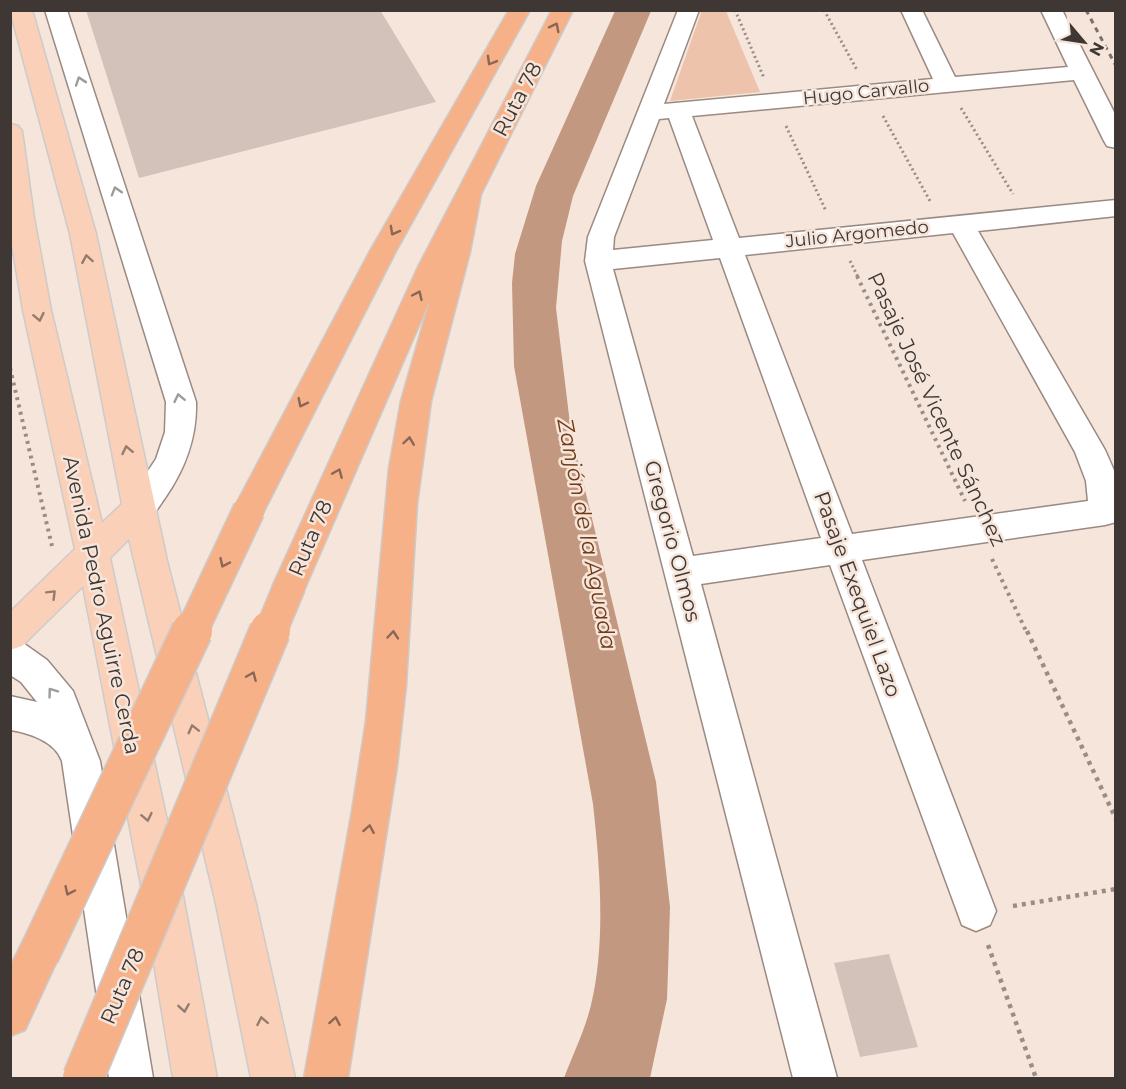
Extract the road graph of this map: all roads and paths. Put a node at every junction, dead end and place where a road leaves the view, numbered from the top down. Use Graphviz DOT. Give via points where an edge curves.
graph roads {
  1 [pos="21,10"];
  2 [pos="56,10"];
  3 [pos="520,10"];
  4 [pos="563,10"];
  5 [pos="689,10"];
  6 [pos="735,10"];
  7 [pos="911,10"];
  8 [pos="1051,10"];
  9 [pos="1082,72"];
  10 [pos="947,84"];
  11 [pos="774,101"];
  12 [pos="664,111"];
  13 [pos="10,131"];
  14 [pos="1116,141"];
  15 [pos="469,191"];
  16 [pos="1116,208"];
  17 [pos="16,215"];
  18 [pos="1026,215"];
  19 [pos="960,223"];
  20 [pos="838,236"];
  21 [pos="729,247"];
  22 [pos="598,261"];
  23 [pos="10,368"];
  24 [pos="140,507"];
  25 [pos="978,530"];
  26 [pos="841,549"];
  27 [pos="93,554"];
  28 [pos="681,572"];
  29 [pos="60,586"];
  30 [pos="10,635"];
  31 [pos="10,654"];
  32 [pos="10,713"];
  33 [pos="75,743"];
  34 [pos="1116,819"];
  35 [pos="1116,889"];
  36 [pos="975,912"];
  37 [pos="10,1015"];
  38 [pos="83,1078"];
  39 [pos="131,1078"];
  40 [pos="195,1078"];
  41 [pos="273,1078"];
  42 [pos="326,1078"];
  43 [pos="815,1078"];
  44 [pos="1036,1078"];
  24 -- 1 [label="main road, one-way" via="83,234"];
  24 -- 2 [label="street, one-way" via="166,471 176,448 181,402"];
  3 -- 37 [label="highway, Ruta 78, one-way, bridge" via="383,251 249,510"];
  15 -- 4 [label="highway, Ruta 78, one-way"];
  5 -- 12 [label="street, Gregorio Olmos"];
  6 -- 11 [label="path, Pasaje José Vicente Sánchez"];
  7 -- 10 [label="street"];
  8 -- 9 [label="street"];
  9 -- 10 [label="street, Hugo Carvallo"];
  9 -- 14 [label="street"];
  10 -- 11 [label="street, Hugo Carvallo"];
  10 -- 18 [label="path"];
  11 -- 12 [label="street, Hugo Carvallo"];
  11 -- 20 [label="path, Pasaje José Vicente Sánchez"];
  12 -- 21 [label="street, Pasaje Exequiel Lazo"];
  12 -- 22 [label="street, Gregorio Olmos" via="601,237"];
  13 -- 17 [label="main road, Avenida Pedro Aguirre Cerda"];
  38 -- 15 [label="highway, Ruta 78, one-way, bridge" via="390,354"];
  42 -- 15 [label="highway, one-way" via="375,793 410,434 421,379 458,252"];
  16 -- 18 [label="street, Julio Argomedo"];
  17 -- 27 [label="main road, Avenida Pedro Aguirre Cerda, one-way"];
  18 -- 19 [label="street, Julio Argomedo"];
  19 -- 20 [label="street, Julio Argomedo"];
  19 -- 25 [label="street" via="1090,450 1102,481 1105,512"];
  20 -- 21 [label="street, Julio Argomedo"];
  20 -- 25 [label="path, Pasaje José Vicente Sánchez"];
  21 -- 22 [label="street, Julio Argomedo"];
  21 -- 26 [label="street, Pasaje Exequiel Lazo"];
  22 -- 28 [label="street, Gregorio Olmos"];
  23 -- 29 [label="path"];
  24 -- 27 [label="main road"];
  41 -- 24 [label="main road, one-way" via="236,904"];
  25 -- 26 [label="street"];
  25 -- 34 [label="path, Pasaje José Vicente Sánchez"];
  26 -- 28 [label="street"];
  26 -- 36 [label="street, Pasaje Exequiel Lazo"];
  27 -- 29 [label="main road"];
  27 -- 40 [label="main road, Avenida Pedro Aguirre Cerda, one-way" via="168,918"];
  28 -- 43 [label="street, Gregorio Olmos"];
  30 -- 29 [label="main road, one-way"];
  33 -- 31 [label="street, one-way" via="60,703 48,686"];
  32 -- 33 [label="street" via="48,723"];
  33 -- 39 [label="street"];
  35 -- 36 [label="path"];
  36 -- 44 [label="path"];
}
